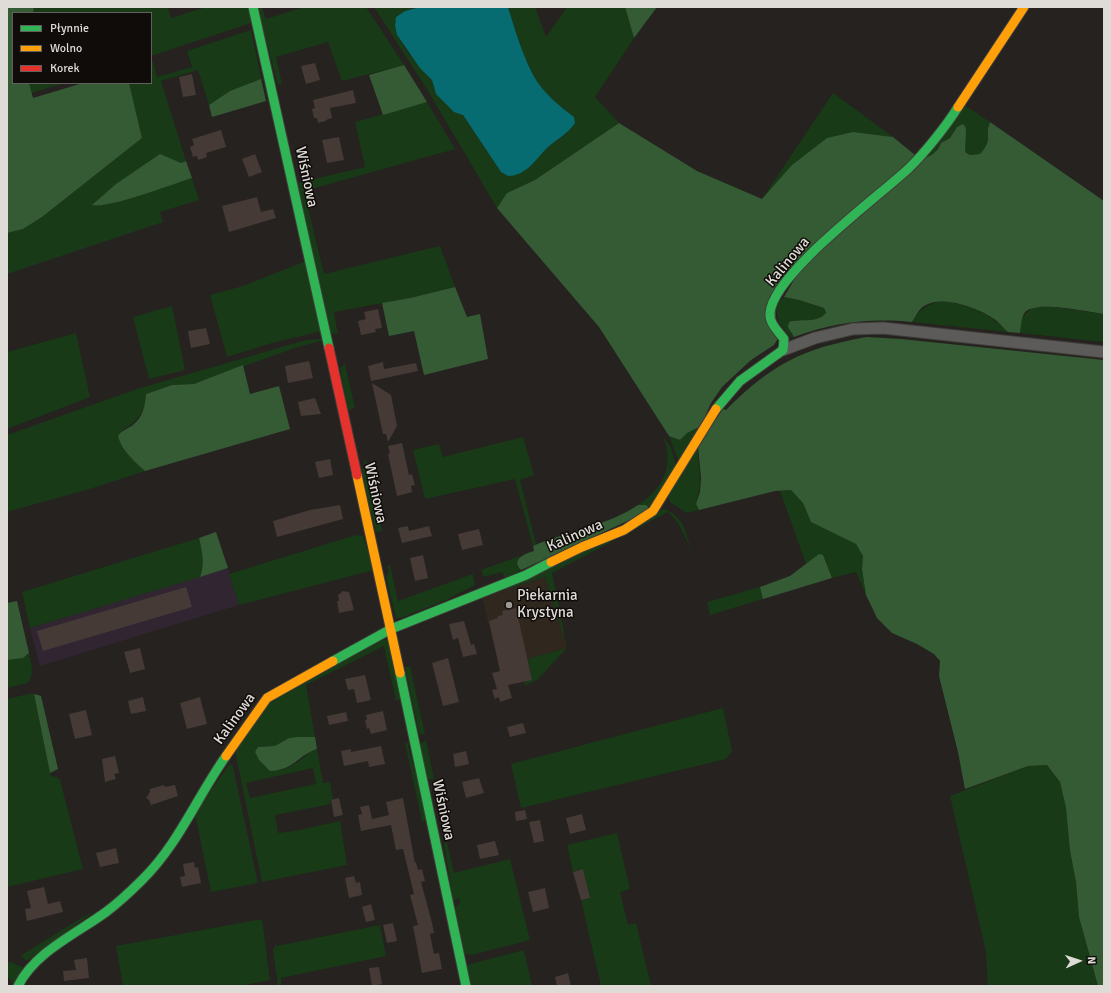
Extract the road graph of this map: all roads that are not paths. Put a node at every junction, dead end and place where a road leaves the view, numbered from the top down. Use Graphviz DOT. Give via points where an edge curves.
graph roads {
  1 [pos="253,7"];
  2 [pos="1024,7"];
  3 [pos="783,350"];
  4 [pos="1104,352"];
  5 [pos="391,629"];
  6 [pos="18,986"];
  7 [pos="466,986"];
  1 -- 5 [label="street, Wiśniowa"];
  2 -- 3 [label="street, Kalinowa" via="954,112 909,168 812,252 778,292 770,312 772,321 784,339"];
  3 -- 4 [label="street" via="815,338 853,329 883,328"];
  3 -- 5 [label="street, Kalinowa" via="740,381 718,406 653,511 639,521 526,575"];
  5 -- 6 [label="street, Kalinowa" via="267,698 218,767 171,846 143,879 107,911 44,955 22,978"];
  5 -- 7 [label="street, Wiśniowa"];
}
